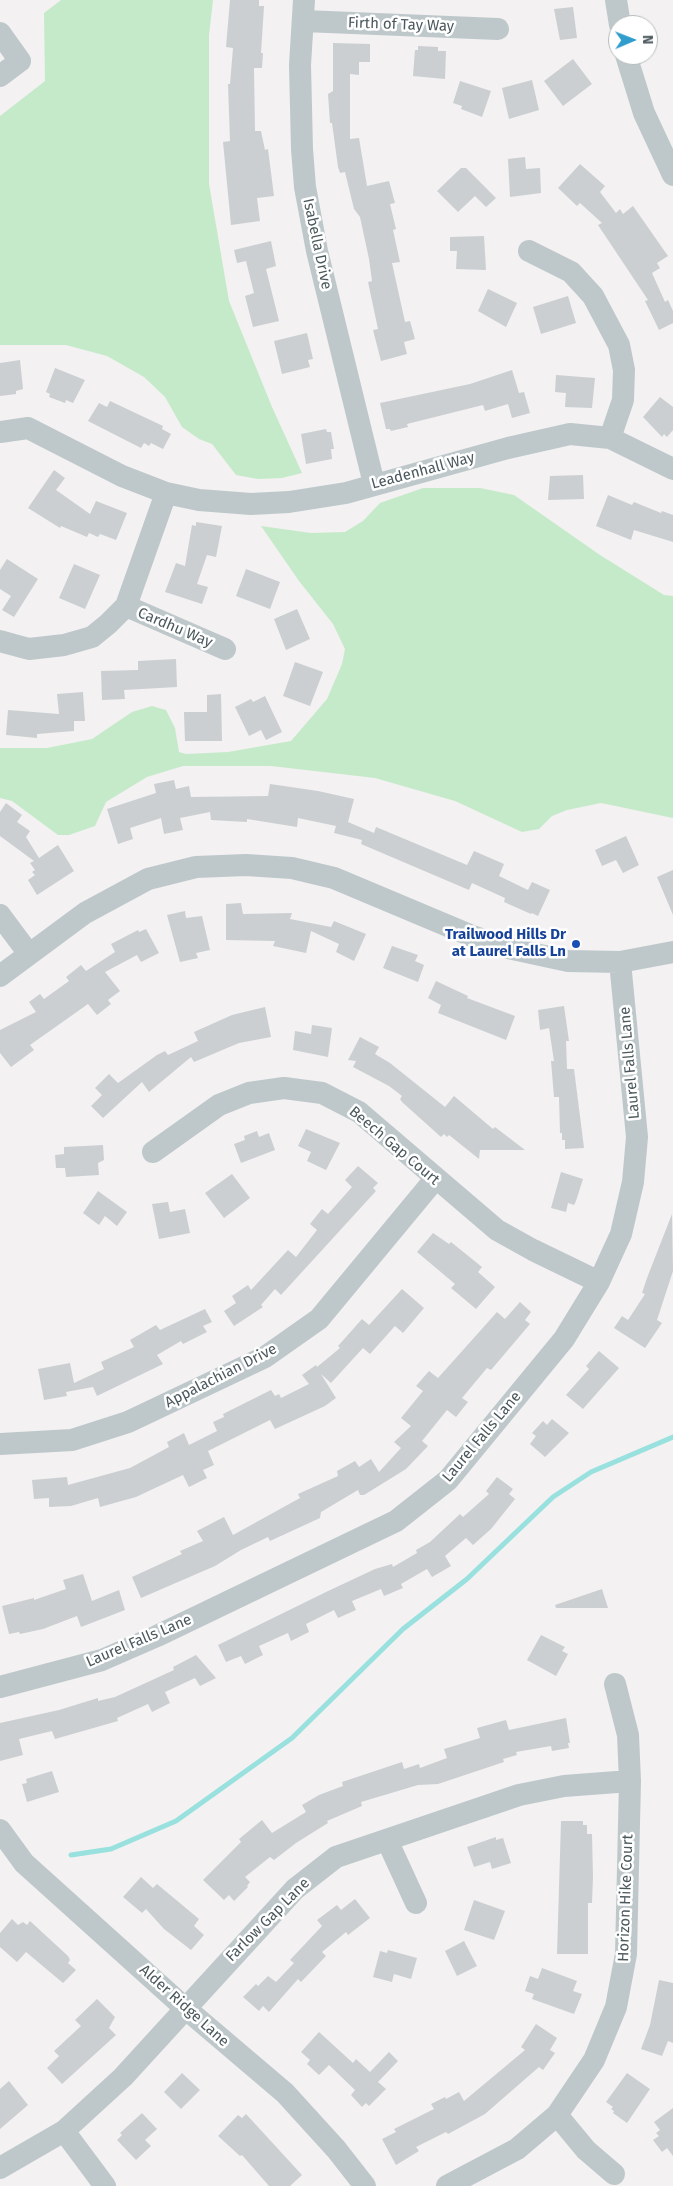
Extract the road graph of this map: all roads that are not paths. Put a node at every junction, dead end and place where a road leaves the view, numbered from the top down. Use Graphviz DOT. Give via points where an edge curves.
graph roads {
  1 [pos="616,0"];
  2 [pos="304,11"];
  3 [pos="618,15"];
  4 [pos="498,29"];
  5 [pos="0,33"];
  6 [pos="629,65"];
  7 [pos="0,76"];
  8 [pos="673,175"];
  9 [pos="529,251"];
  10 [pos="0,432"];
  11 [pos="610,438"];
  12 [pos="673,469"];
  13 [pos="374,484"];
  14 [pos="166,493"];
  15 [pos="126,606"];
  16 [pos="0,641"];
  17 [pos="225,649"];
  18 [pos="0,916"];
  19 [pos="673,952"];
  20 [pos="29,954"];
  21 [pos="620,962"];
  22 [pos="0,976"];
  23 [pos="153,1152"];
  24 [pos="435,1179"];
  25 [pos="599,1282"];
  26 [pos="0,1444"];
  27 [pos="615,1684"];
  28 [pos="0,1687"];
  29 [pos="630,1781"];
  30 [pos="0,1830"];
  31 [pos="387,1840"];
  32 [pos="416,1904"];
  33 [pos="185,2008"];
  34 [pos="557,2115"];
  35 [pos="64,2131"];
  36 [pos="0,2168"];
  37 [pos="614,2174"];
  38 [pos="105,2186"];
  39 [pos="365,2186"];
  40 [pos="446,2186"];
  1 -- 3 [label="street"];
  2 -- 4 [label="street, Firth of Tay Way"];
  2 -- 13 [label="street, Isabella Drive" via="300,66 305,187 317,251"];
  5 -- 7 [label="street" via="20,61"];
  6 -- 8 [label="street" via="644,113"];
  9 -- 11 [label="street" via="571,272 593,296 619,345 624,370 623,400"];
  10 -- 14 [label="street, Leadenhall Way" via="28,428 122,476"];
  11 -- 12 [label="street, Leadenhall Way"];
  11 -- 13 [label="street, Leadenhall Way" via="570,434"];
  13 -- 14 [label="street, Leadenhall Way" via="346,493 251,504 199,500"];
  14 -- 15 [label="street"];
  15 -- 16 [label="street" via="92,637 64,646 29,649"];
  15 -- 17 [label="street, Cardhu Way"];
  18 -- 20 [label="street"];
  19 -- 21 [label="street"];
  20 -- 21 [label="street" via="85,913 148,879 196,867 246,865 292,868 334,878 508,948 568,961"];
  20 -- 22 [label="street"];
  21 -- 25 [label="street, Laurel Falls Lane" via="637,1137 633,1182 621,1234"];
  23 -- 24 [label="street, Beech Gap Court" via="219,1105 249,1093 284,1088 322,1093 359,1112"];
  24 -- 25 [label="street, Beech Gap Court" via="497,1230"];
  24 -- 26 [label="street, Appalachian Drive" via="319,1319 265,1357 128,1422 72,1440"];
  25 -- 28 [label="street, Laurel Falls Lane" via="564,1339 448,1480 396,1521 102,1660"];
  27 -- 29 [label="street, Horizon Hike Court" via="628,1735"];
  29 -- 31 [label="street, Farlow Gap Lane" via="564,1786 519,1795"];
  29 -- 34 [label="street, Horizon Hike Court" via="626,1954 616,2007 594,2060"];
  30 -- 33 [label="street, Alder Ridge Lane" via="24,1862"];
  31 -- 32 [label="street"];
  31 -- 33 [label="street, Farlow Gap Lane" via="336,1857 295,1889"];
  33 -- 35 [label="street, Farlow Gap Lane" via="123,2077"];
  33 -- 39 [label="street, Alder Ridge Lane" via="284,2093"];
  34 -- 37 [label="street" via="586,2150"];
  34 -- 40 [label="street, Horizon Hike Court" via="517,2149"];
  35 -- 36 [label="street, Farlow Gap Lane"];
  35 -- 38 [label="street"];
}
